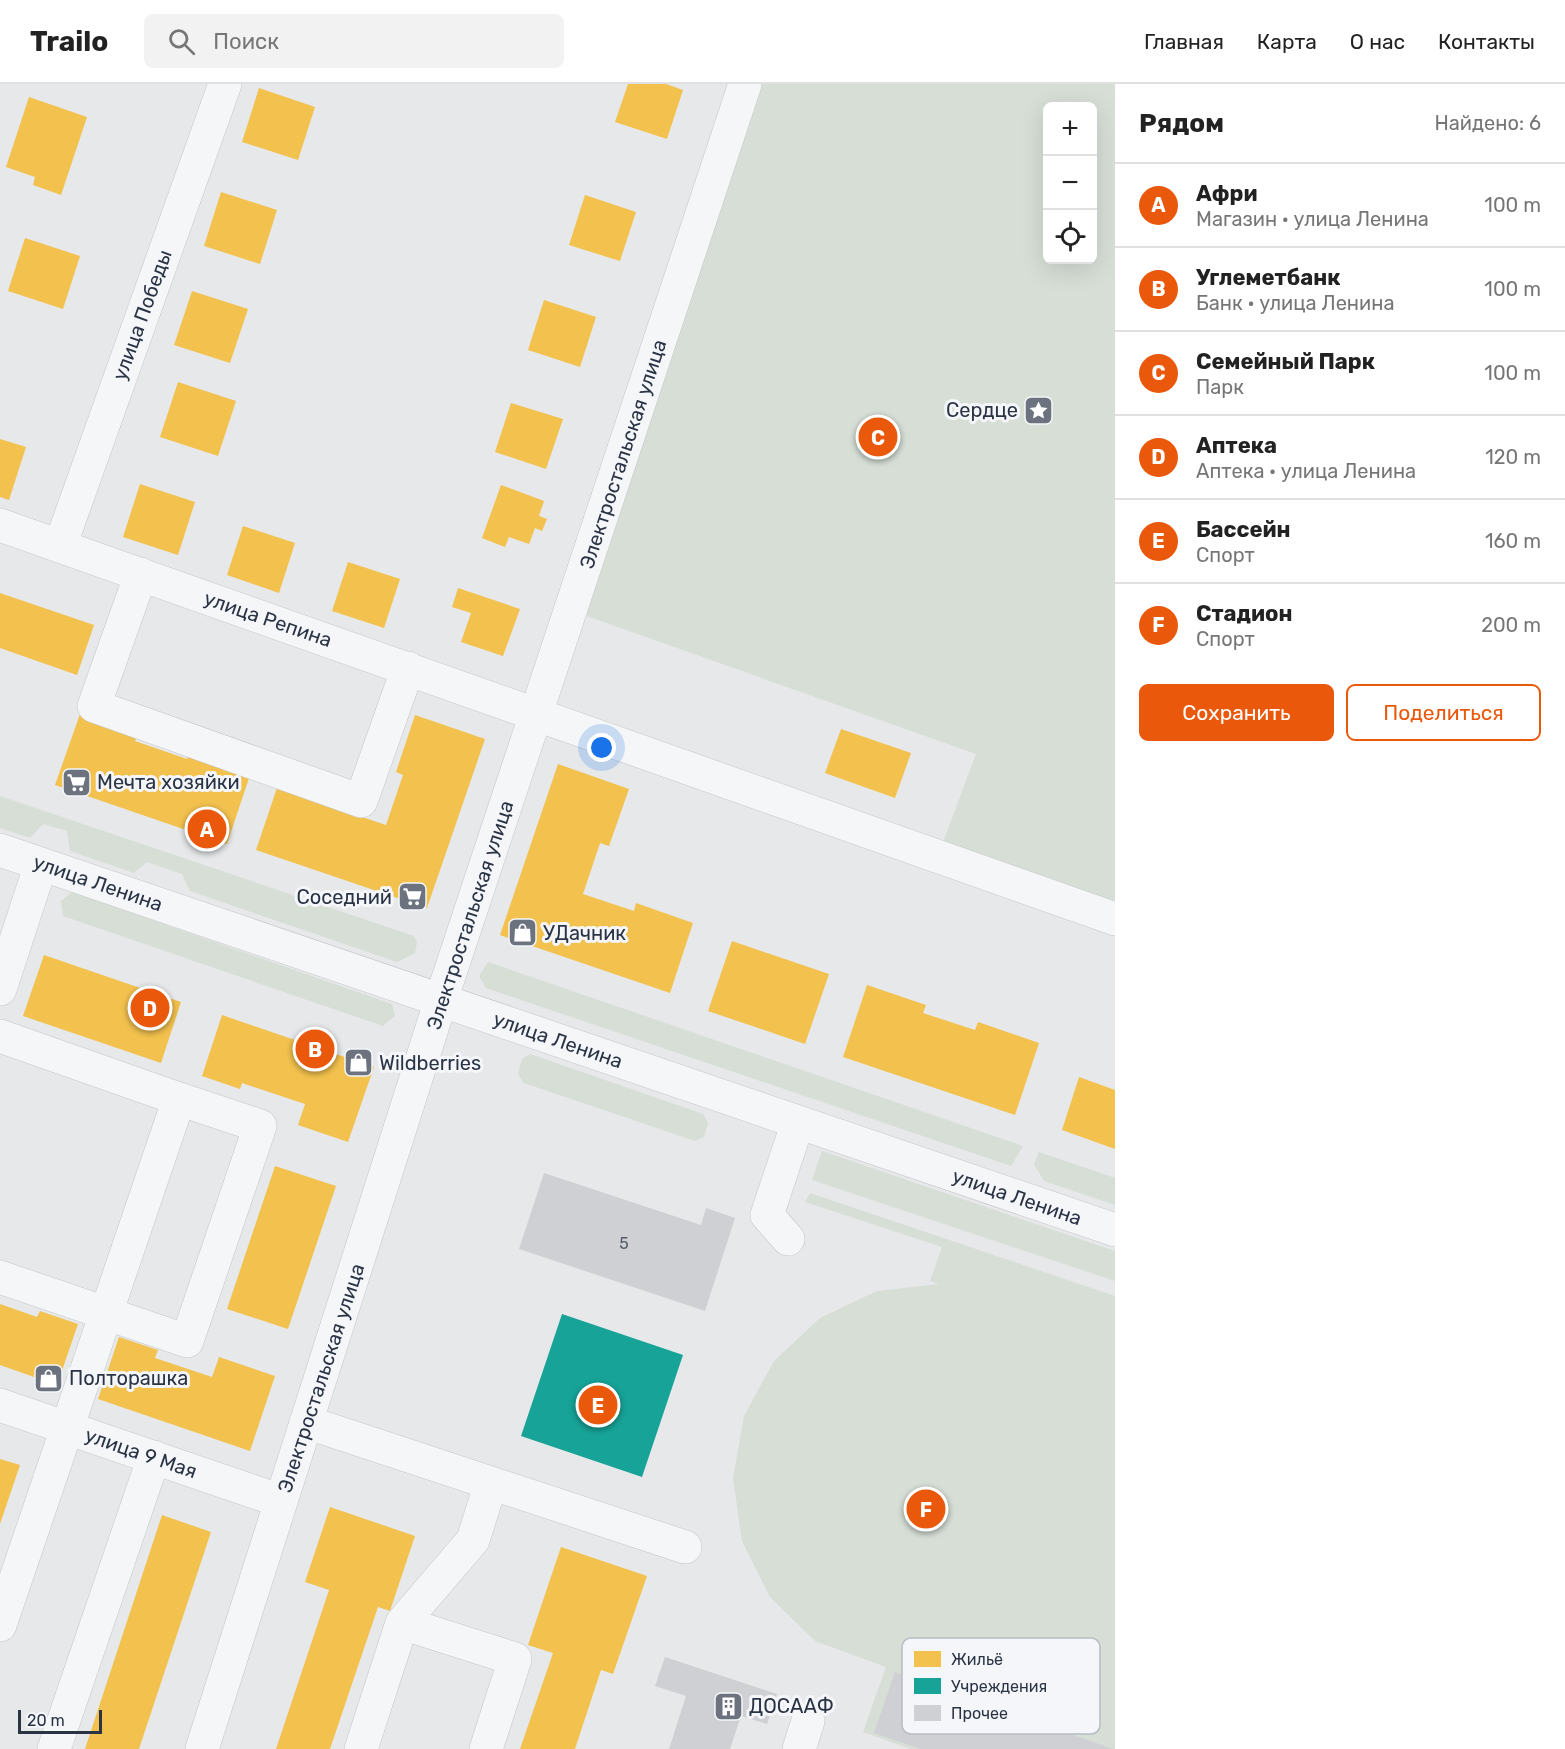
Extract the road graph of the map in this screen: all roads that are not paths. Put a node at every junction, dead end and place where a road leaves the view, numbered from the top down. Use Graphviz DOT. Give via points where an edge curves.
graph roads {
  1 [pos="225,84"];
  2 [pos="745,84"];
  3 [pos="1,528"];
  4 [pos="60,546"];
  5 [pos="141,574"];
  6 [pos="408,668"];
  7 [pos="537,714"];
  8 [pos="0,850"];
  9 [pos="41,864"];
  10 [pos="1115,919"];
  11 [pos="0,988"];
  12 [pos="441,1000"];
  13 [pos="0,1036"];
  14 [pos="179,1099"];
  15 [pos="798,1122"];
  16 [pos="1115,1230"];
  17 [pos="788,1239"];
  18 [pos="0,1277"];
  19 [pos="106,1313"];
  20 [pos="0,1405"];
  21 [pos="306,1422"];
  22 [pos="67,1428"];
  23 [pos="154,1457"];
  24 [pos="491,1483"];
  25 [pos="281,1501"];
  26 [pos="685,1547"];
  27 [pos="402,1623"];
  28 [pos="0,1625"];
  29 [pos="54,1749"];
  30 [pos="202,1749"];
  31 [pos="361,1749"];
  32 [pos="486,1749"];
  1 -- 4 [label="street, улица Победы"];
  2 -- 7 [label="street, Электростальская улица"];
  3 -- 4 [label="street, улица Репина"];
  4 -- 5 [label="street, улица Репина"];
  5 -- 6 [label="street, улица Репина"];
  5 -- 6 [label="street" via="94,706 361,801"];
  6 -- 7 [label="street, улица Репина"];
  7 -- 10 [label="street, улица Репина"];
  7 -- 12 [label="street, Электростальская улица"];
  8 -- 9 [label="street, улица Ленина"];
  9 -- 11 [label="street"];
  9 -- 12 [label="street, улица Ленина"];
  12 -- 15 [label="street, улица Ленина"];
  12 -- 21 [label="street, Электростальская улица"];
  13 -- 14 [label="street"];
  14 -- 19 [label="street"];
  14 -- 19 [label="street" via="260,1126 195,1318 187,1341"];
  15 -- 16 [label="street, улица Ленина"];
  15 -- 17 [label="street" via="766,1215"];
  18 -- 19 [label="street"];
  19 -- 22 [label="street"];
  20 -- 22 [label="street, улица 9 Мая"];
  21 -- 24 [label="street"];
  21 -- 25 [label="street, Электростальская улица"];
  22 -- 23 [label="street, улица 9 Мая"];
  22 -- 28 [label="street"];
  23 -- 25 [label="street, улица 9 Мая"];
  23 -- 29 [label="street"];
  24 -- 26 [label="street"];
  24 -- 27 [label="street" via="473,1540"];
  25 -- 30 [label="street, Электростальская улица"];
  27 -- 31 [label="street"];
  27 -- 32 [label="street" via="515,1659"];
}
